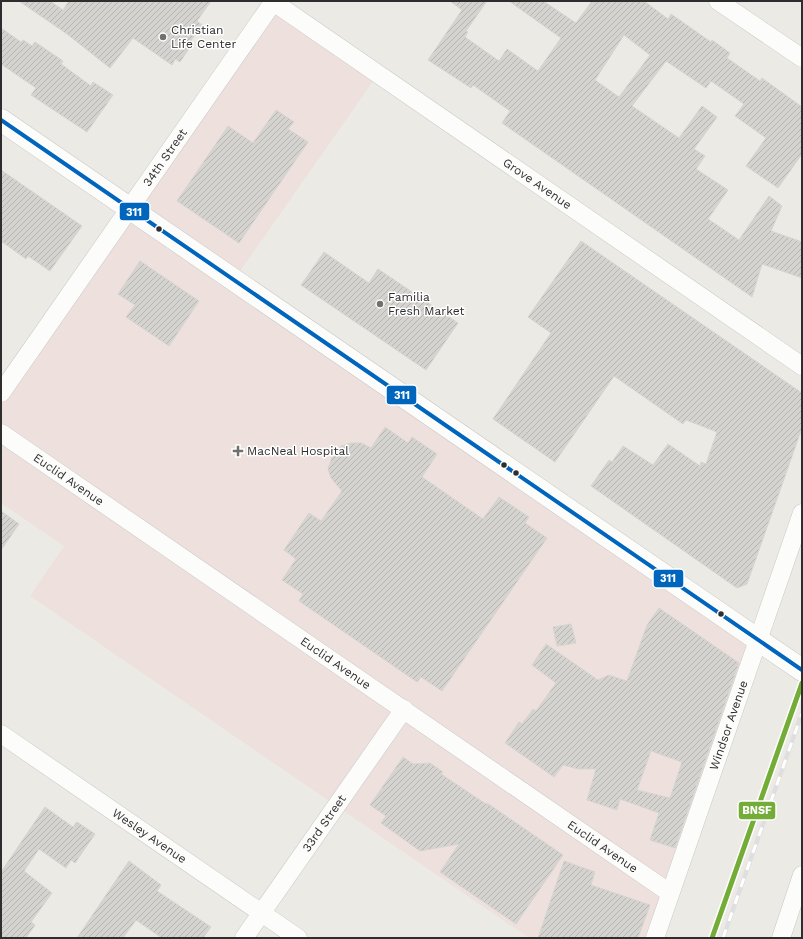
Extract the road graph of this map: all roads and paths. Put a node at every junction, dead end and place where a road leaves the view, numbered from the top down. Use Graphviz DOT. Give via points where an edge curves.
graph roads {
  1 [pos="273,1"];
  2 [pos="718,1"];
  3 [pos="802,58"];
  4 [pos="1,120"];
  5 [pos="130,208"];
  6 [pos="802,366"];
  7 [pos="1,393"];
  8 [pos="1,433"];
  9 [pos="802,513"];
  10 [pos="757,640"];
  11 [pos="802,670"];
  12 [pos="404,709"];
  13 [pos="1,734"];
  14 [pos="802,875"];
  15 [pos="670,893"];
  16 [pos="262,913"];
  17 [pos="244,938"];
  18 [pos="298,938"];
  19 [pos="655,938"];
  20 [pos="781,938"];
  1 -- 5 [label="street, 34th Street"];
  1 -- 6 [label="street, Grove Avenue"];
  2 -- 3 [label="street"];
  4 -- 5 [label="street"];
  5 -- 7 [label="street, 34th Street"];
  5 -- 10 [label="street"];
  8 -- 12 [label="street, Euclid Avenue"];
  9 -- 10 [label="street, Windsor Avenue"];
  10 -- 11 [label="street"];
  10 -- 15 [label="street, Windsor Avenue"];
  12 -- 15 [label="street, Euclid Avenue"];
  12 -- 16 [label="street, 33rd Street"];
  13 -- 16 [label="street, Wesley Avenue"];
  14 -- 20 [label="street"];
  15 -- 19 [label="street, Windsor Avenue"];
  16 -- 17 [label="street, 33rd Street"];
  16 -- 18 [label="street, Wesley Avenue"];
}
